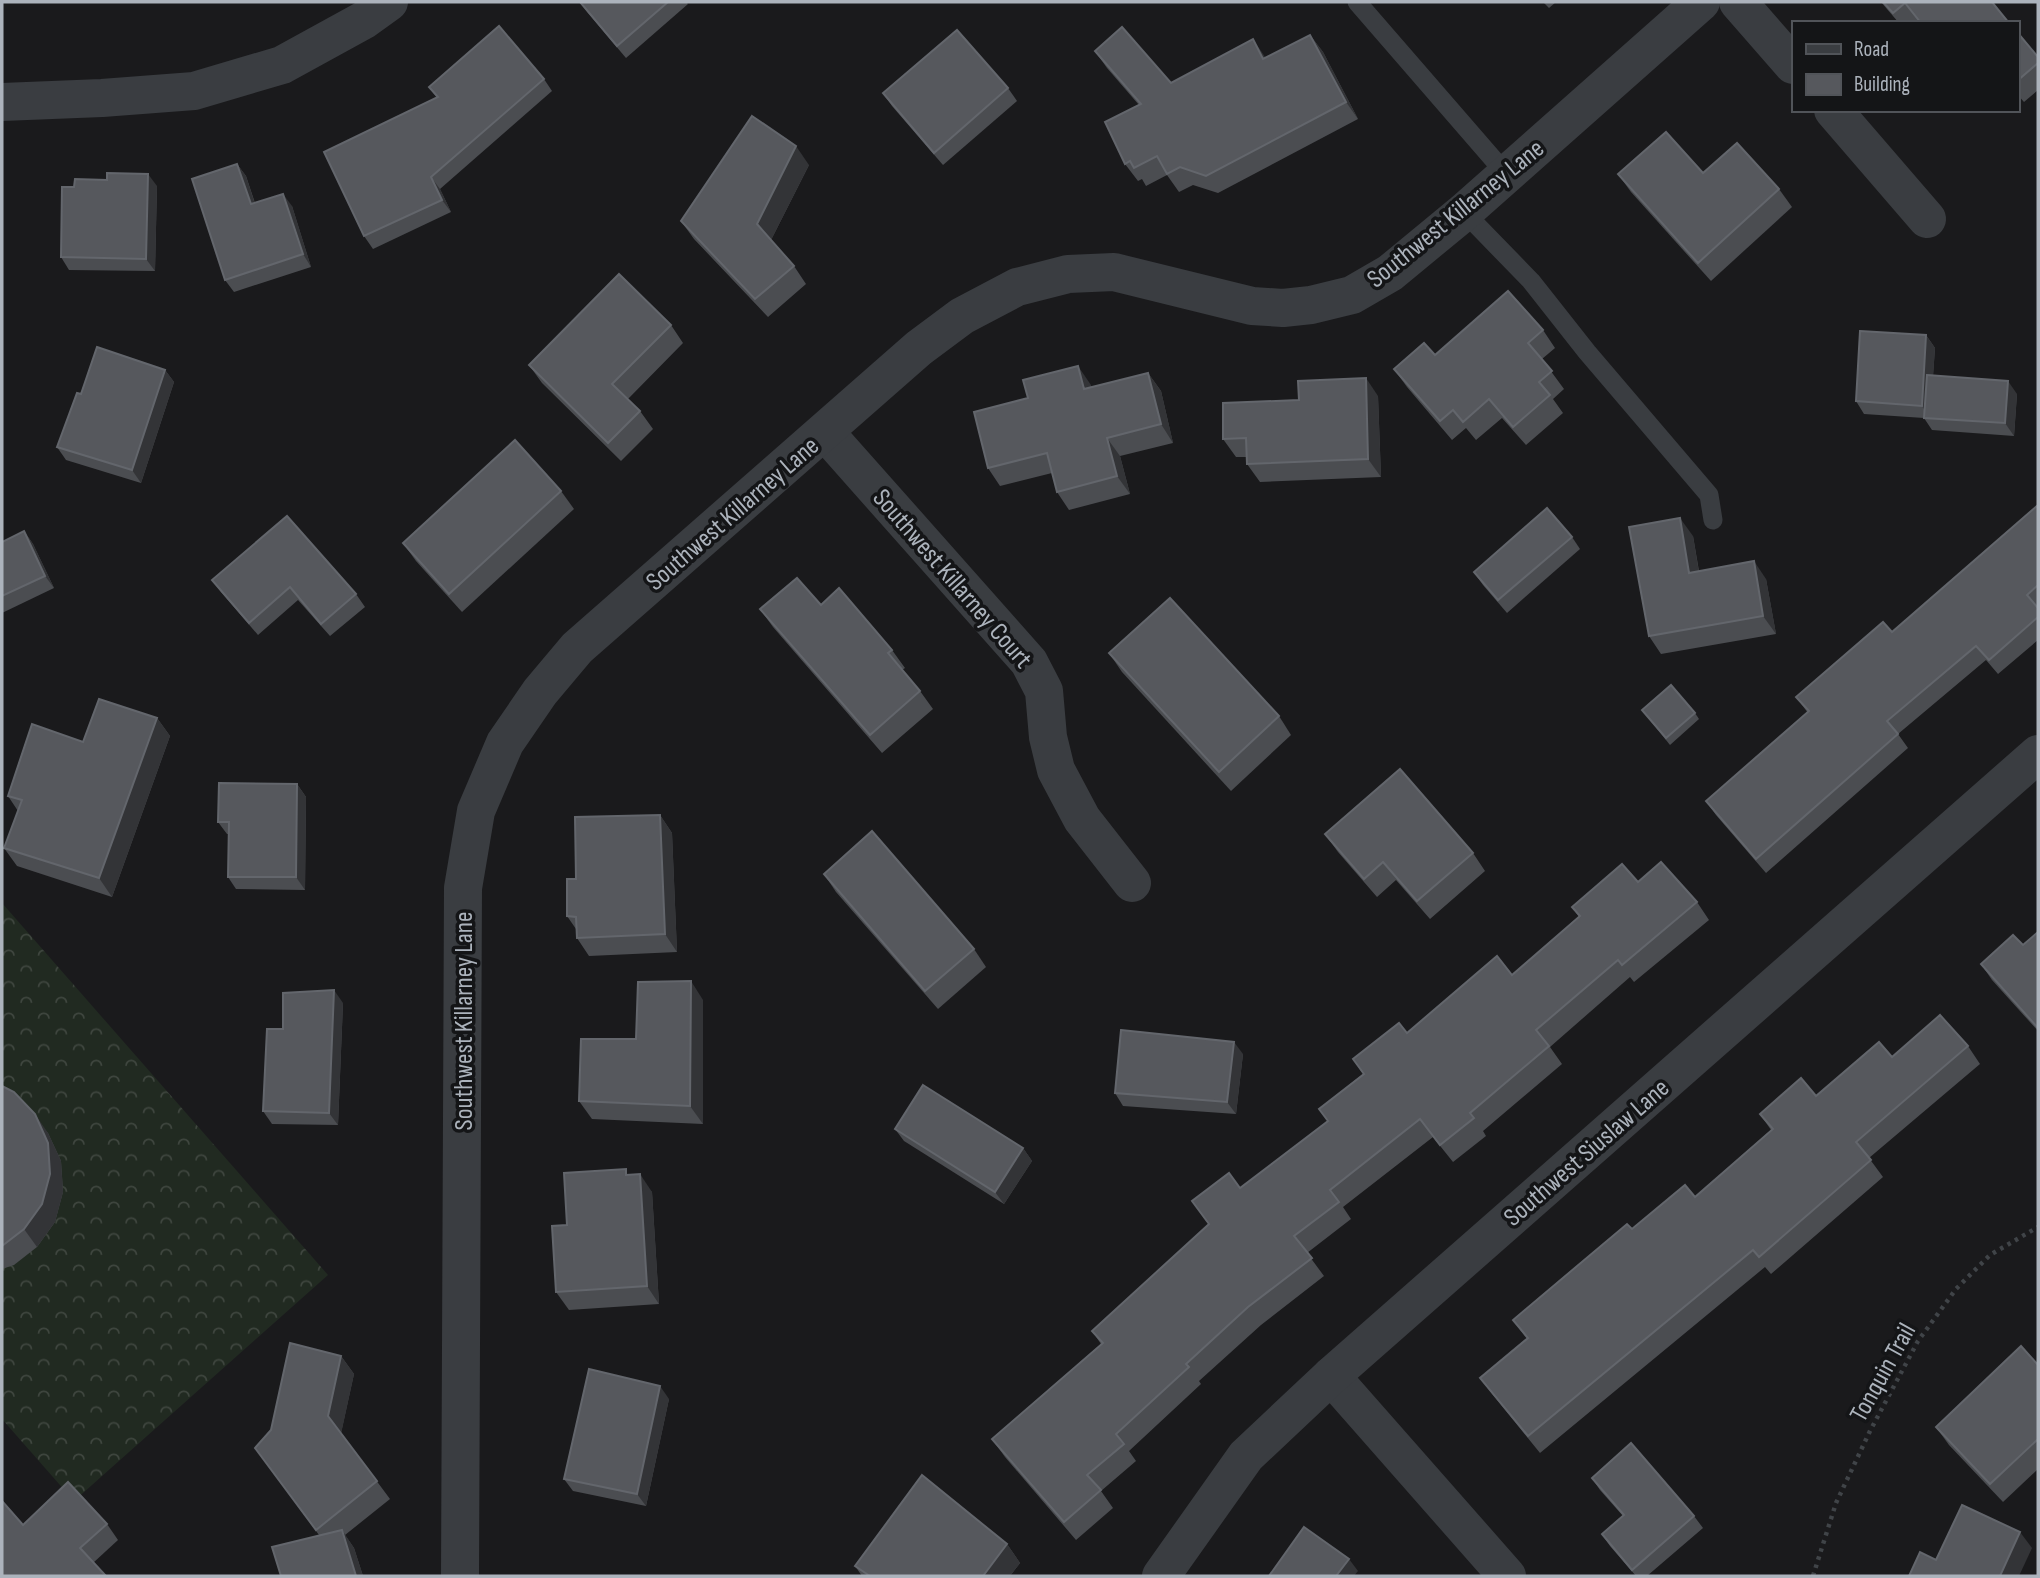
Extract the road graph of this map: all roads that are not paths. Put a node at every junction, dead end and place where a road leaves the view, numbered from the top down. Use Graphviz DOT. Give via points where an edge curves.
graph roads {
  1 [pos="389,2"];
  2 [pos="1357,2"];
  3 [pos="1701,2"];
  4 [pos="1738,2"];
  5 [pos="1792,64"];
  6 [pos="2,102"];
  7 [pos="1835,112"];
  8 [pos="1507,175"];
  9 [pos="1464,212"];
  10 [pos="1927,219"];
  11 [pos="825,432"];
  12 [pos="1713,520"];
  13 [pos="2038,754"];
  14 [pos="1132,883"];
  15 [pos="1331,1376"];
  16 [pos="460,1576"];
  17 [pos="1161,1576"];
  18 [pos="1507,1576"];
  1 -- 6 [label="street" via="282,65 194,91"];
  2 -- 8 [label="lane"];
  3 -- 8 [label="street, Southwest Killarney Lane"];
  4 -- 5 [label="street"];
  7 -- 10 [label="street"];
  8 -- 9 [label="street, Southwest Killarney Lane"];
  9 -- 11 [label="street, Southwest Killarney Lane" via="1390,273 1352,295 1311,305 1252,306 1114,272 1068,274 1017,287 961,316"];
  9 -- 12 [label="lane" via="1531,281 1709,495"];
  11 -- 14 [label="street, Southwest Killarney Court" via="1029,662 1044,691 1056,770 1082,819"];
  11 -- 16 [label="street, Southwest Killarney Lane" via="577,648 505,743 476,811 463,888"];
  13 -- 15 [label="street, Southwest Siuslaw Lane"];
  15 -- 17 [label="street, Southwest Siuslaw Lane" via="1246,1456"];
  15 -- 18 [label="street"];
}
